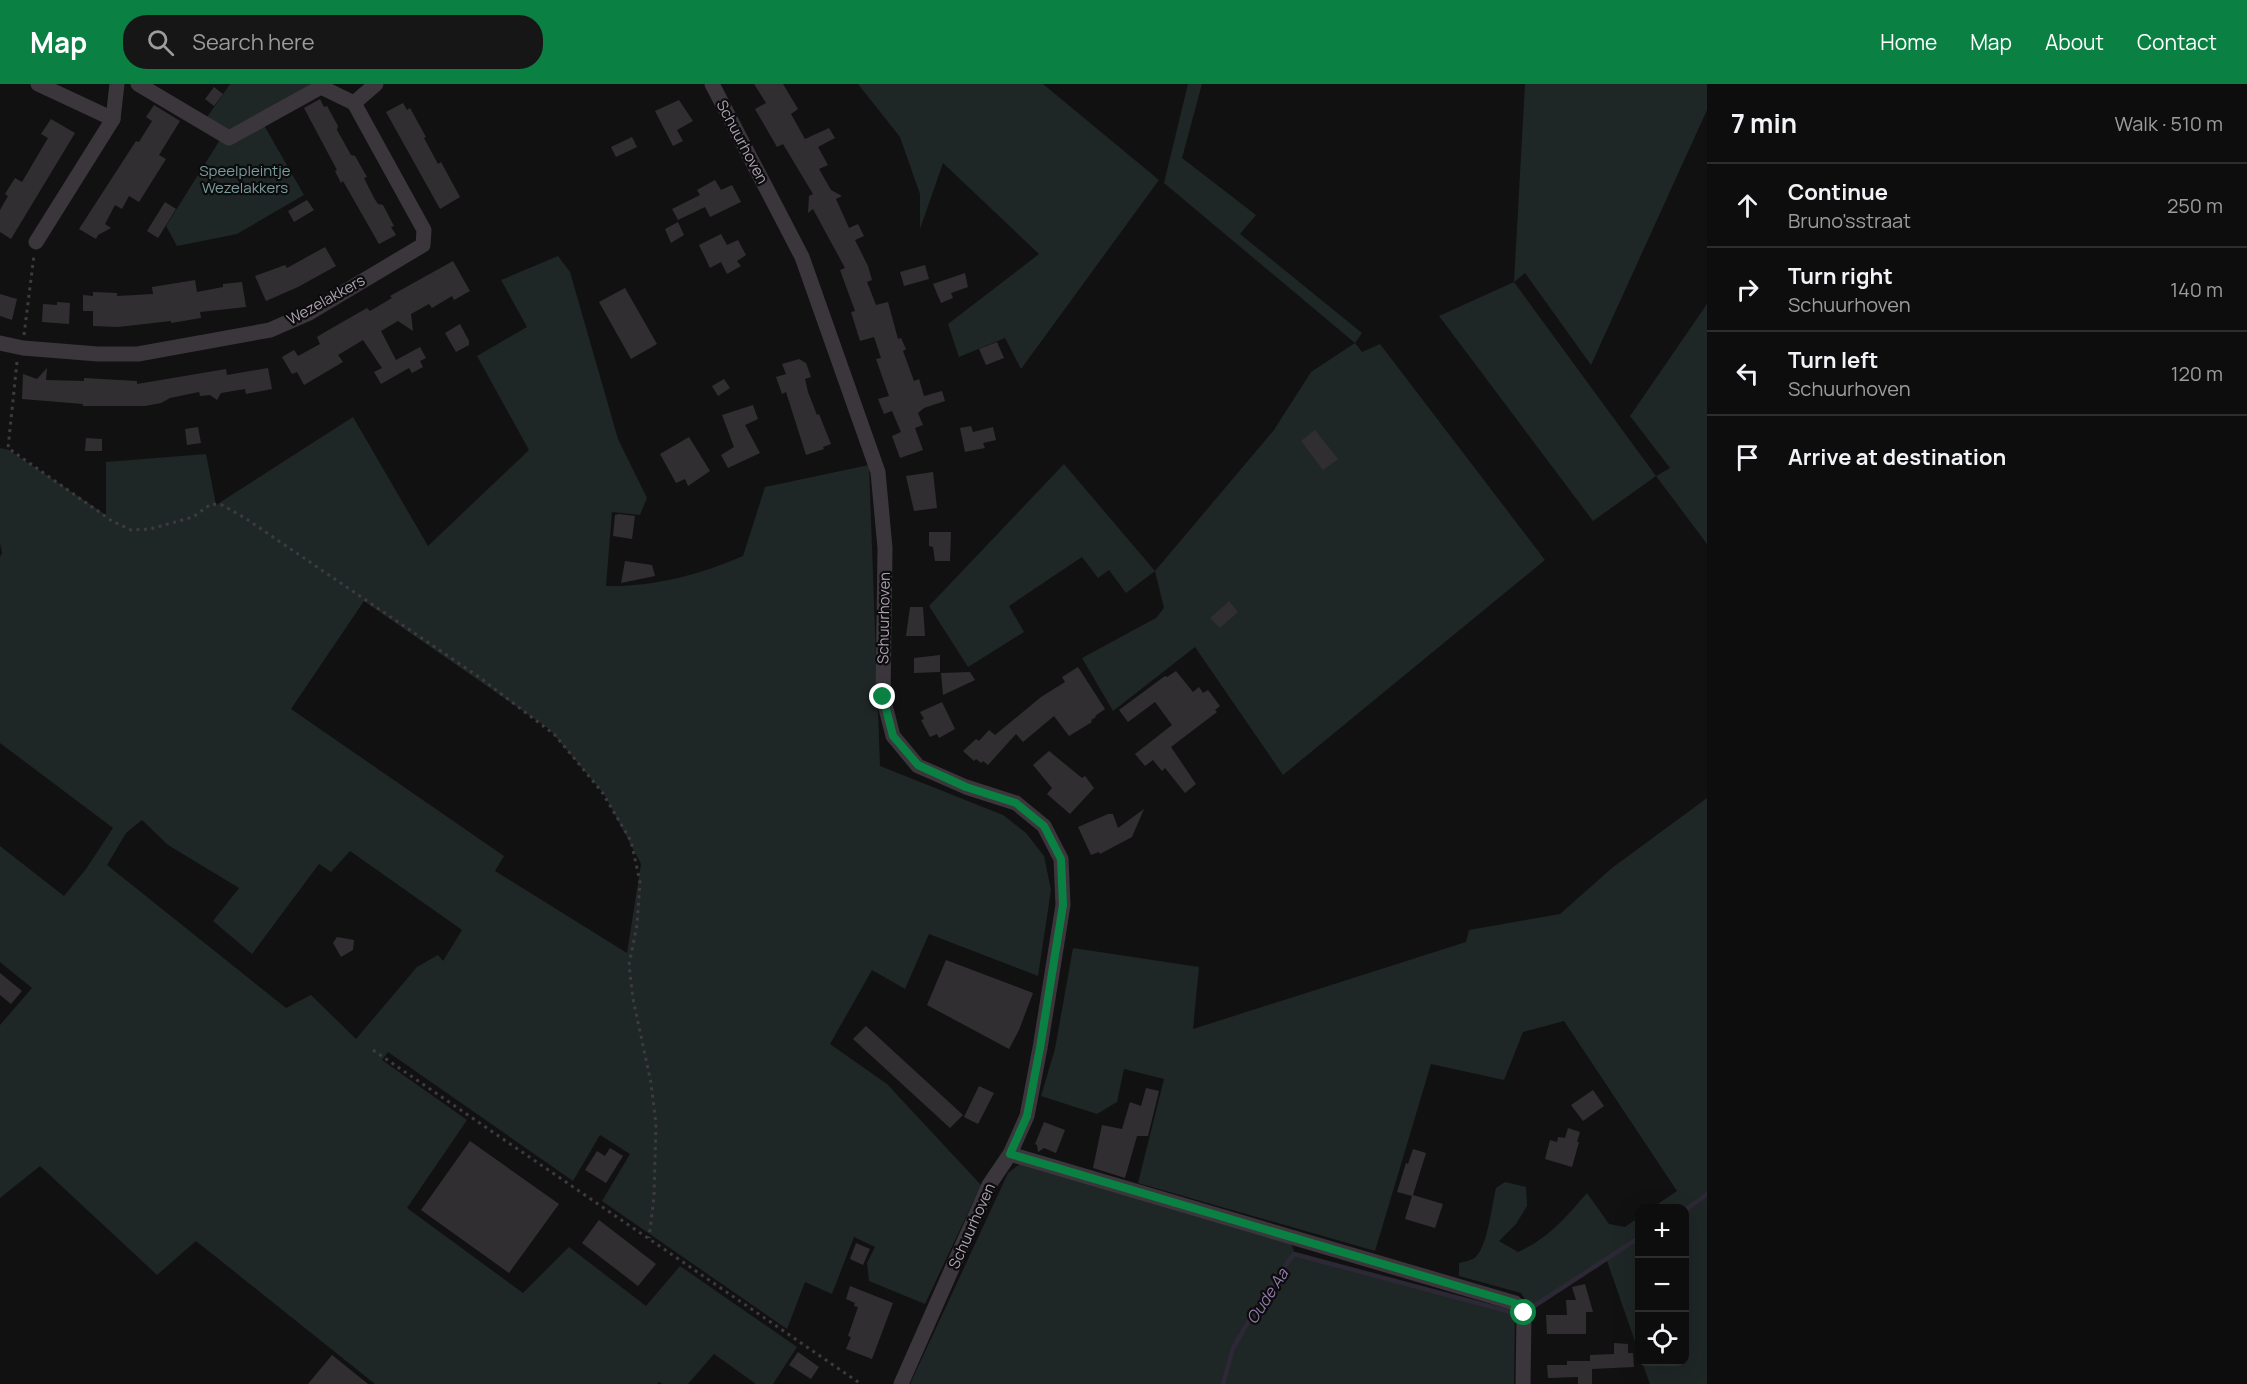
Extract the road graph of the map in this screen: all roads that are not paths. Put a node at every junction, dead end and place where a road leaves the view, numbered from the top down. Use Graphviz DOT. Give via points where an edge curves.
graph roads {
  1 [pos="38,84"];
  2 [pos="117,84"];
  3 [pos="138,84"];
  4 [pos="376,84"];
  5 [pos="712,84"];
  6 [pos="354,103"];
  7 [pos="113,119"];
  8 [pos="36,242"];
  9 [pos="0,343"];
  10 [pos="1010,1154"];
  11 [pos="901,1384"];
  12 [pos="1523,1384"];
  1 -- 7 [label="street"];
  2 -- 7 [label="street"];
  3 -- 6 [label="street" via="229,138 321,87"];
  4 -- 6 [label="street"];
  5 -- 10 [label="street, Schuurhoven" via="802,257 878,472 885,548 883,697 893,736 918,765 966,787 1016,803 1044,826 1061,859 1063,905 1040,1048 1027,1116"];
  6 -- 9 [label="street, Wezelakkers" via="424,230 423,245 309,313 270,330 138,354 21,348"];
  7 -- 8 [label="street"];
  10 -- 11 [label="street, Schuurhoven" via="989,1185"];
  10 -- 12 [label="street" via="1515,1303 1524,1313"];
}
